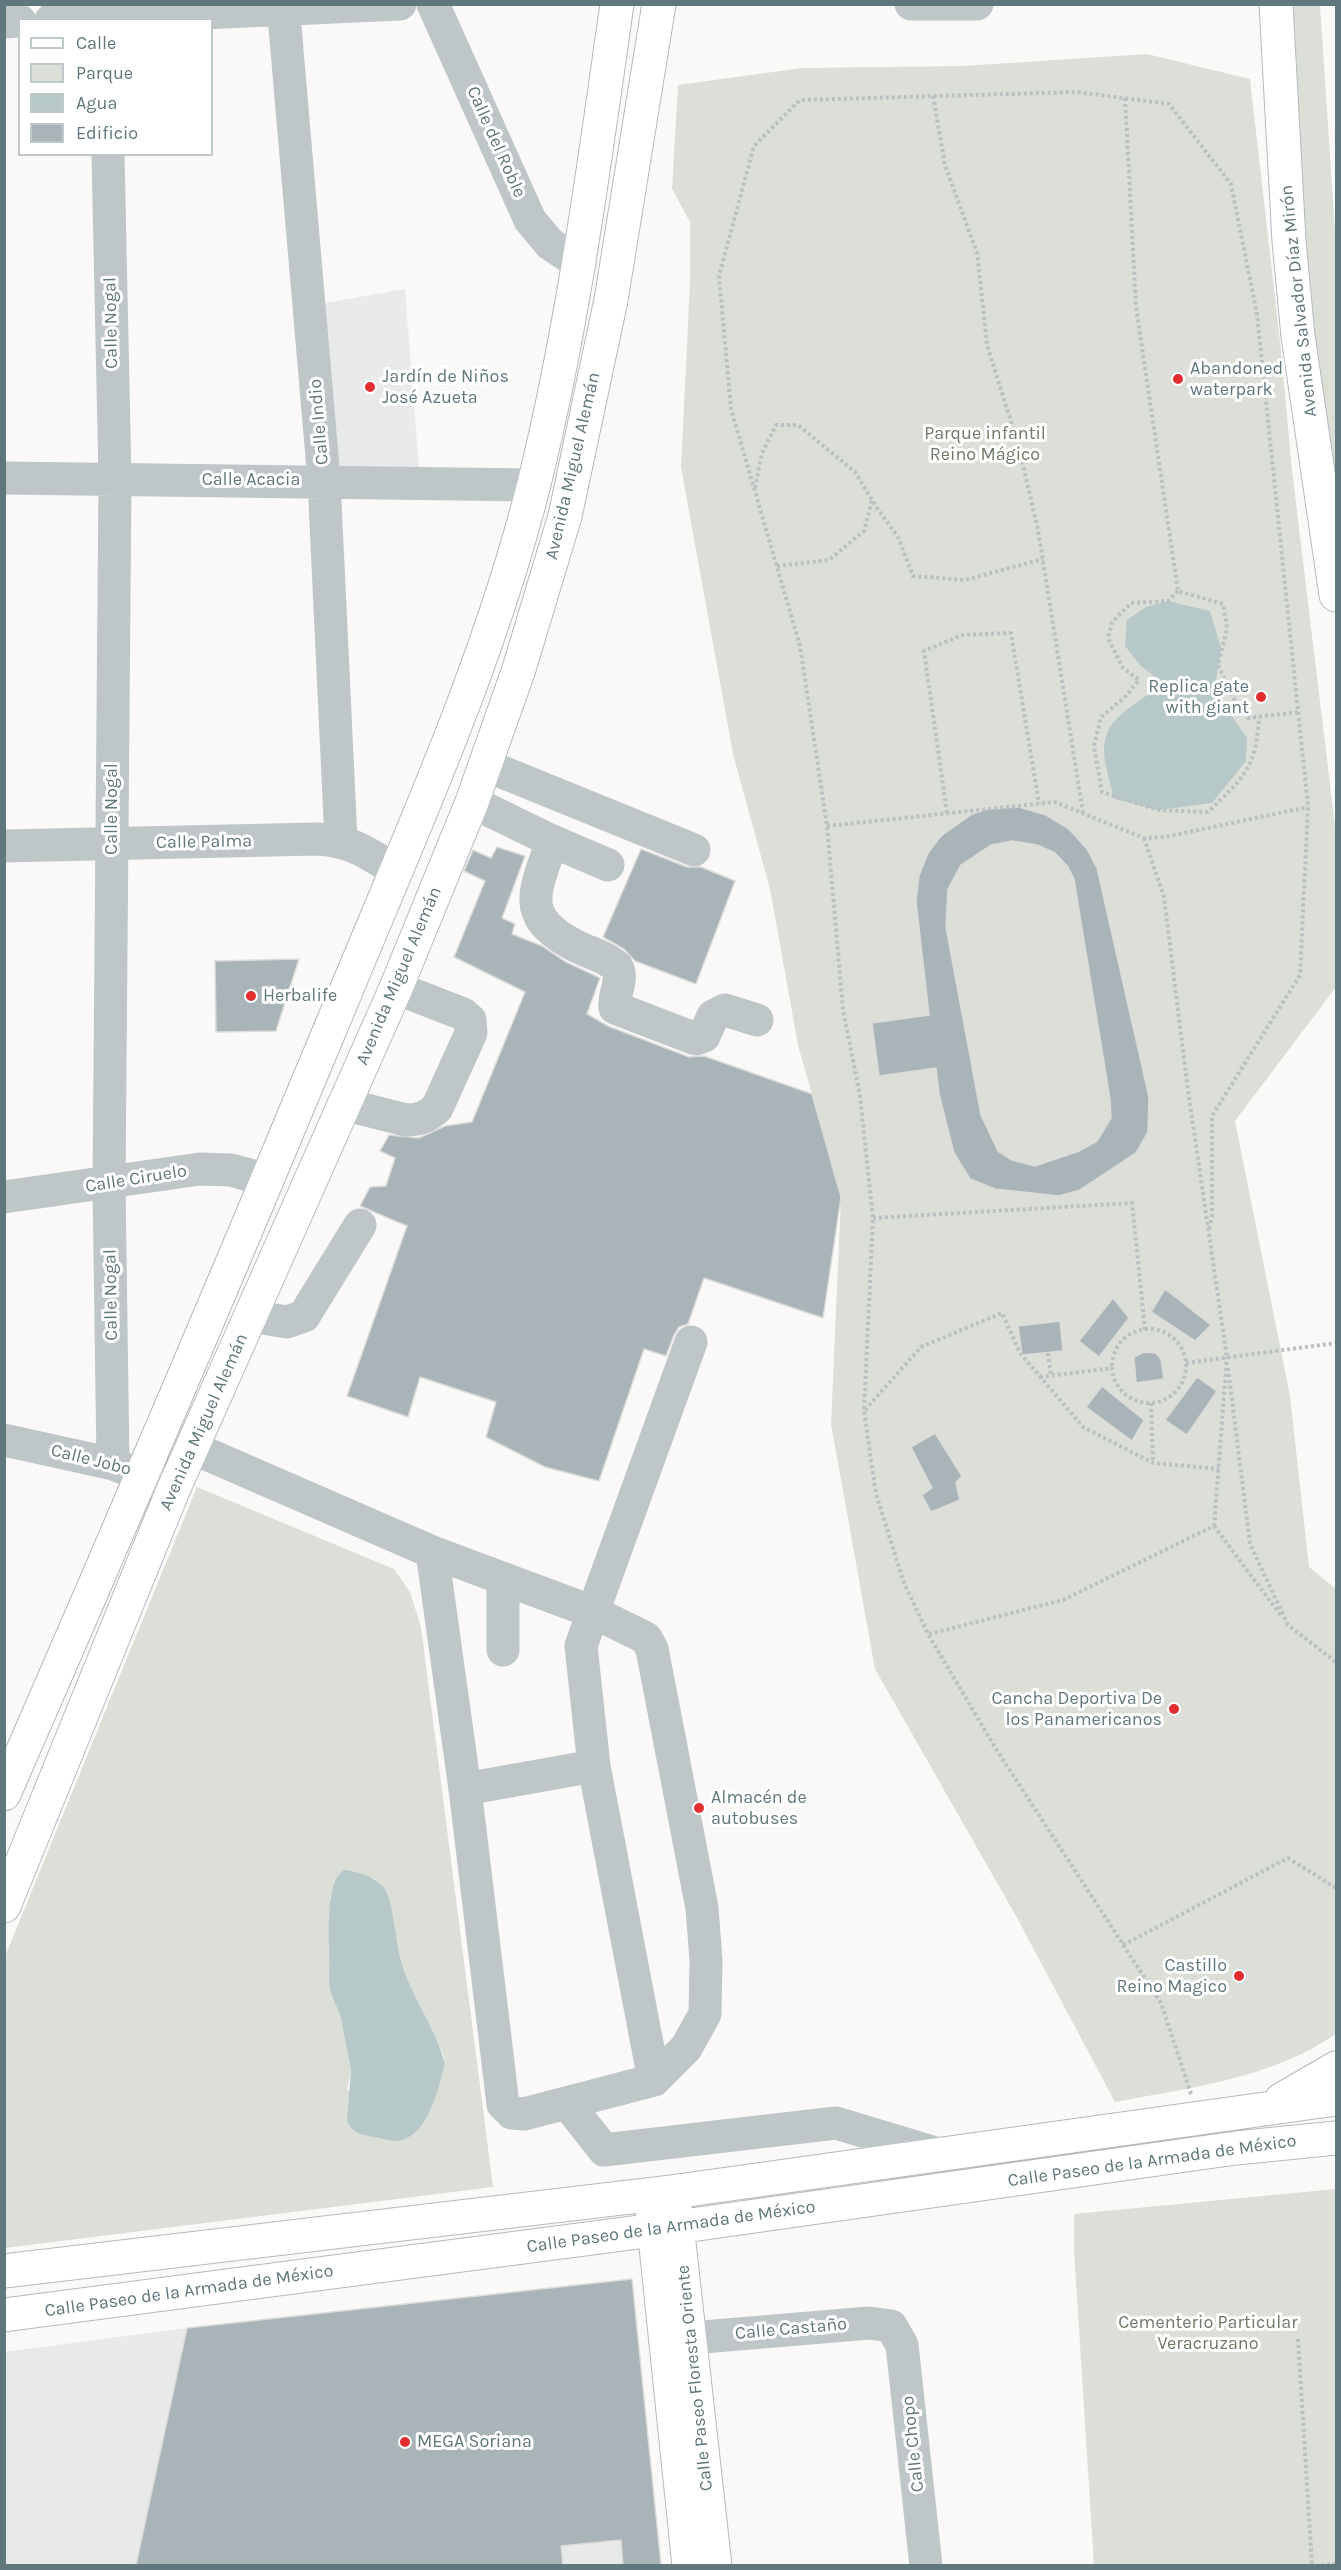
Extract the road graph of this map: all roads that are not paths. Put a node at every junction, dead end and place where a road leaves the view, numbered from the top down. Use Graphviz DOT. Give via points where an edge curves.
graph roads {
  1 [pos="400,4"];
  2 [pos="434,4"];
  3 [pos="617,4"];
  4 [pos="659,4"];
  5 [pos="911,4"];
  6 [pos="977,4"];
  7 [pos="1276,4"];
  8 [pos="283,6"];
  9 [pos="105,14"];
  10 [pos="69,18"];
  11 [pos="108,156"];
  12 [pos="580,264"];
  13 [pos="4,478"];
  14 [pos="114,479"];
  15 [pos="324,480"];
  16 [pos="533,485"];
  17 [pos="1336,596"];
  18 [pos="485,765"];
  19 [pos="472,802"];
  20 [pos="341,841"];
  21 [pos="552,841"];
  22 [pos="111,844"];
  23 [pos="4,846"];
  24 [pos="693,850"];
  25 [pos="608,865"];
  26 [pos="395,870"];
  27 [pos="396,988"];
  28 [pos="757,1020"];
  29 [pos="344,1104"];
  30 [pos="267,1180"];
  31 [pos="110,1184"];
  32 [pos="4,1197"];
  33 [pos="360,1225"];
  34 [pos="250,1316"];
  35 [pos="691,1342"];
  36 [pos="4,1440"];
  37 [pos="193,1448"];
  38 [pos="113,1464"];
  39 [pos="144,1474"];
  40 [pos="174,1488"];
  41 [pos="432,1552"];
  42 [pos="503,1580"];
  43 [pos="593,1612"];
  44 [pos="503,1650"];
  45 [pos="594,1766"];
  46 [pos="465,1789"];
  47 [pos="4,1794"];
  48 [pos="4,1906"];
  49 [pos="1336,2068"];
  50 [pos="654,2080"];
  51 [pos="1336,2099"];
  52 [pos="567,2103"];
  53 [pos="1265,2108"];
  54 [pos="1336,2138"];
  55 [pos="939,2154"];
  56 [pos="661,2193"];
  57 [pos="506,2212"];
  58 [pos="371,2228"];
  59 [pos="666,2228"];
  60 [pos="513,2248"];
  61 [pos="193,2250"];
  62 [pos="377,2266"];
  63 [pos="4,2271"];
  64 [pos="196,2292"];
  65 [pos="4,2315"];
  66 [pos="891,2326"];
  67 [pos="691,2338"];
  68 [pos="689,2565"];
  69 [pos="716,2565"];
  70 [pos="926,2565"];
  1 -- 8 [label="street"];
  2 -- 12 [label="street, Calle del Roble" via="531,220 550,244"];
  3 -- 12 [label="main road, Avenida Miguel Alemán"];
  4 -- 18 [label="main road, Avenida Miguel Alemán" via="611,300 565,516 519,669"];
  5 -- 6 [label="street"];
  7 -- 17 [label="main road, Avenida Salvador Díaz Mirón" via="1289,241"];
  8 -- 9 [label="street"];
  8 -- 15 [label="street, Calle Indio"];
  9 -- 10 [label="street"];
  11 -- 14 [label="street, Calle Nogal"];
  12 -- 16 [label="main road, Avenida Miguel Alemán"];
  13 -- 14 [label="street, Calle Acacia"];
  14 -- 15 [label="street, Calle Acacia"];
  14 -- 22 [label="street, Calle Nogal"];
  15 -- 16 [label="street, Calle Acacia"];
  15 -- 20 [label="street, Calle Indio"];
  16 -- 26 [label="main road, Avenida Miguel Alemán" via="485,644 450,740"];
  18 -- 19 [label="main road, Avenida Miguel Alemán"];
  18 -- 24 [label="street"];
  19 -- 21 [label="street"];
  19 -- 27 [label="main road, Avenida Miguel Alemán"];
  20 -- 22 [label="street, Calle Palma"];
  20 -- 26 [label="street, Calle Palma" via="366,851"];
  21 -- 25 [label="street"];
  21 -- 28 [label="street" via="536,891 537,911 547,925 573,945 617,967 620,976 615,1008 696,1039 704,1036 713,1016 725,1010"];
  22 -- 23 [label="street, Calle Palma"];
  22 -- 31 [label="street, Calle Nogal"];
  26 -- 30 [label="main road, Avenida Miguel Alemán"];
  27 -- 29 [label="main road, Avenida Miguel Alemán"];
  27 -- 29 [label="street" via="464,1014 470,1020 471,1033 437,1108 429,1115 406,1120"];
  29 -- 34 [label="main road, Avenida Miguel Alemán"];
  30 -- 31 [label="street, Calle Ciruelo" via="217,1169"];
  30 -- 39 [label="main road, Avenida Miguel Alemán"];
  31 -- 32 [label="street, Calle Ciruelo"];
  31 -- 38 [label="street, Calle Nogal"];
  33 -- 34 [label="street" via="304,1316 287,1323"];
  34 -- 37 [label="main road, Avenida Miguel Alemán"];
  35 -- 43 [label="street"];
  36 -- 38 [label="street, Calle Jobo"];
  37 -- 40 [label="main road, Avenida Miguel Alemán"];
  37 -- 41 [label="street"];
  38 -- 39 [label="street, Calle Jobo"];
  39 -- 40 [label="street, Calle Jobo"];
  39 -- 47 [label="main road, Avenida Miguel Alemán"];
  40 -- 48 [label="main road, Avenida Miguel Alemán"];
  41 -- 42 [label="street"];
  41 -- 46 [label="street"];
  42 -- 43 [label="street"];
  42 -- 44 [label="street"];
  43 -- 45 [label="street" via="581,1646"];
  43 -- 50 [label="street" via="646,1638 652,1649 702,1908 705,2014 686,2048"];
  45 -- 46 [label="street"];
  45 -- 50 [label="street"];
  46 -- 52 [label="street" via="502,2104 512,2113 524,2114"];
  49 -- 53 [label="main road"];
  50 -- 52 [label="street"];
  51 -- 53 [label="main road, Calle Paseo de la Armada de México"];
  52 -- 55 [label="street" via="604,2150 836,2123"];
  53 -- 55 [label="main road, Calle Paseo de la Armada de México"];
  54 -- 59 [label="main road, Calle Paseo de la Armada de México" via="1236,2148"];
  55 -- 56 [label="main road, Calle Paseo de la Armada de México"];
  56 -- 57 [label="main road, Calle Paseo de la Armada de México"];
  56 -- 59 [label="main road, Calle Paseo Floresta Oriente"];
  57 -- 58 [label="main road, Calle Paseo de la Armada de México"];
  57 -- 60 [label="main road"];
  58 -- 61 [label="main road, Calle Paseo de la Armada de México"];
  58 -- 62 [label="main road"];
  59 -- 60 [label="main road, Calle Paseo de la Armada de México"];
  59 -- 67 [label="main road, Calle Paseo Floresta Oriente"];
  59 -- 68 [label="main road, Calle Paseo Floresta Oriente"];
  60 -- 62 [label="main road, Calle Paseo de la Armada de México"];
  61 -- 63 [label="main road, Calle Paseo de la Armada de México"];
  61 -- 64 [label="street"];
  62 -- 64 [label="main road, Calle Paseo de la Armada de México"];
  64 -- 65 [label="main road, Calle Paseo de la Armada de México"];
  66 -- 67 [label="street, Calle Castaño" via="869,2323"];
  66 -- 70 [label="street, Calle Chopo" via="902,2345"];
  67 -- 69 [label="main road, Calle Paseo Floresta Oriente"];
}
